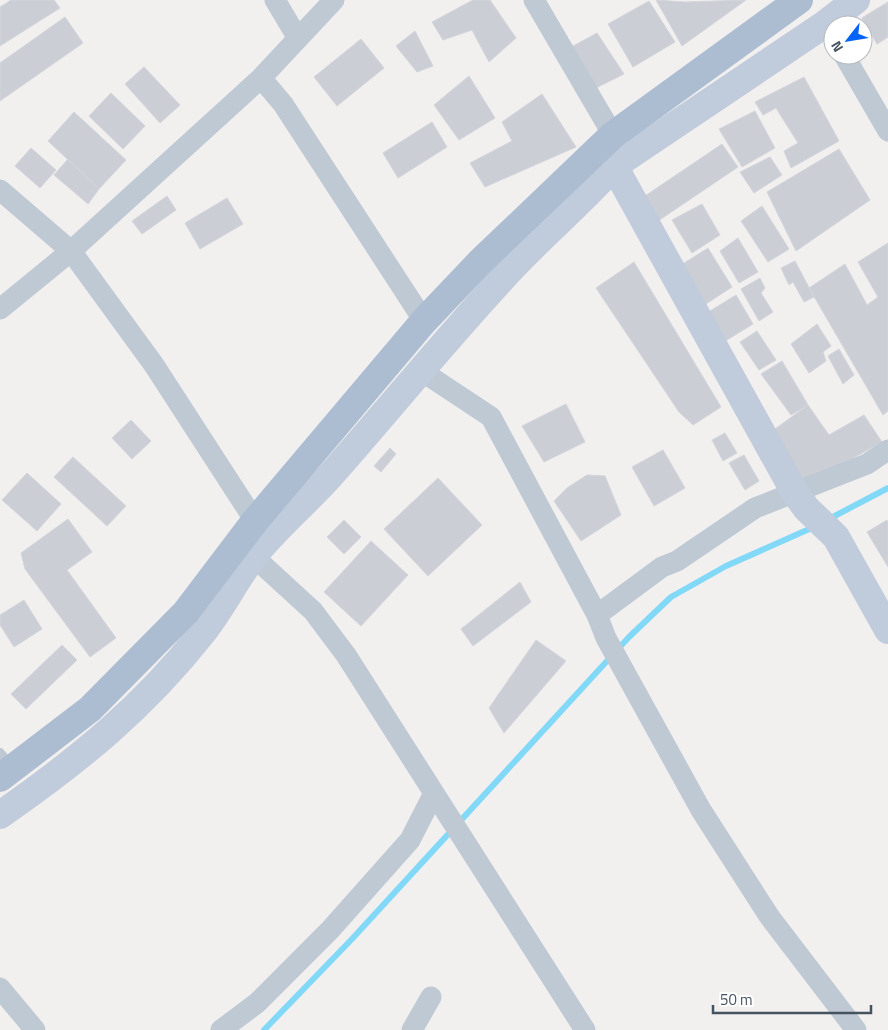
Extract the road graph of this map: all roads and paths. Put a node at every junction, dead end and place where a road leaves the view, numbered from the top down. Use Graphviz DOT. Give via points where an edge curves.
graph roads {
  1 [pos="275,0"];
  2 [pos="334,0"];
  3 [pos="534,0"];
  4 [pos="799,0"];
  5 [pos="856,0"];
  6 [pos="843,15"];
  7 [pos="823,35"];
  8 [pos="297,37"];
  9 [pos="850,65"];
  10 [pos="261,78"];
  11 [pos="888,131"];
  12 [pos="613,135"];
  13 [pos="614,166"];
  14 [pos="0,190"];
  15 [pos="71,251"];
  16 [pos="0,309"];
  17 [pos="424,320"];
  18 [pos="420,370"];
  19 [pos="888,450"];
  20 [pos="800,500"];
  21 [pos="255,521"];
  22 [pos="253,556"];
  23 [pos="596,615"];
  24 [pos="888,630"];
  25 [pos="4,767"];
  26 [pos="433,794"];
  27 [pos="0,815"];
  28 [pos="0,988"];
  29 [pos="431,997"];
  30 [pos="35,1030"];
  31 [pos="221,1030"];
  32 [pos="412,1030"];
  33 [pos="585,1030"];
  34 [pos="856,1030"];
  1 -- 8 [label="street"];
  2 -- 8 [label="street"];
  3 -- 12 [label="street"];
  4 -- 12 [label="main road"];
  5 -- 6 [label="main road"];
  7 -- 13 [label="main road"];
  8 -- 10 [label="street"];
  9 -- 11 [label="street"];
  10 -- 15 [label="street"];
  10 -- 17 [label="street" via="283,104"];
  12 -- 13 [label="street"];
  12 -- 17 [label="main road"];
  13 -- 18 [label="main road" via="513,267"];
  13 -- 20 [label="main road"];
  14 -- 15 [label="street"];
  15 -- 16 [label="street"];
  15 -- 21 [label="street" via="154,365"];
  17 -- 21 [label="main road"];
  18 -- 22 [label="main road" via="336,470"];
  18 -- 23 [label="street" via="491,417"];
  19 -- 20 [label="street"];
  20 -- 23 [label="street" via="755,508"];
  20 -- 24 [label="main road" via="836,537"];
  21 -- 25 [label="main road" via="186,612 135,665 90,709"];
  22 -- 26 [label="street" via="319,618 346,655"];
  22 -- 27 [label="main road" via="205,630 162,682 70,765"];
  23 -- 34 [label="street" via="716,834 769,916"];
  26 -- 31 [label="street" via="410,840 330,930 257,1003"];
  26 -- 33 [label="street"];
  28 -- 30 [label="street"];
  29 -- 32 [label="street"];
}
